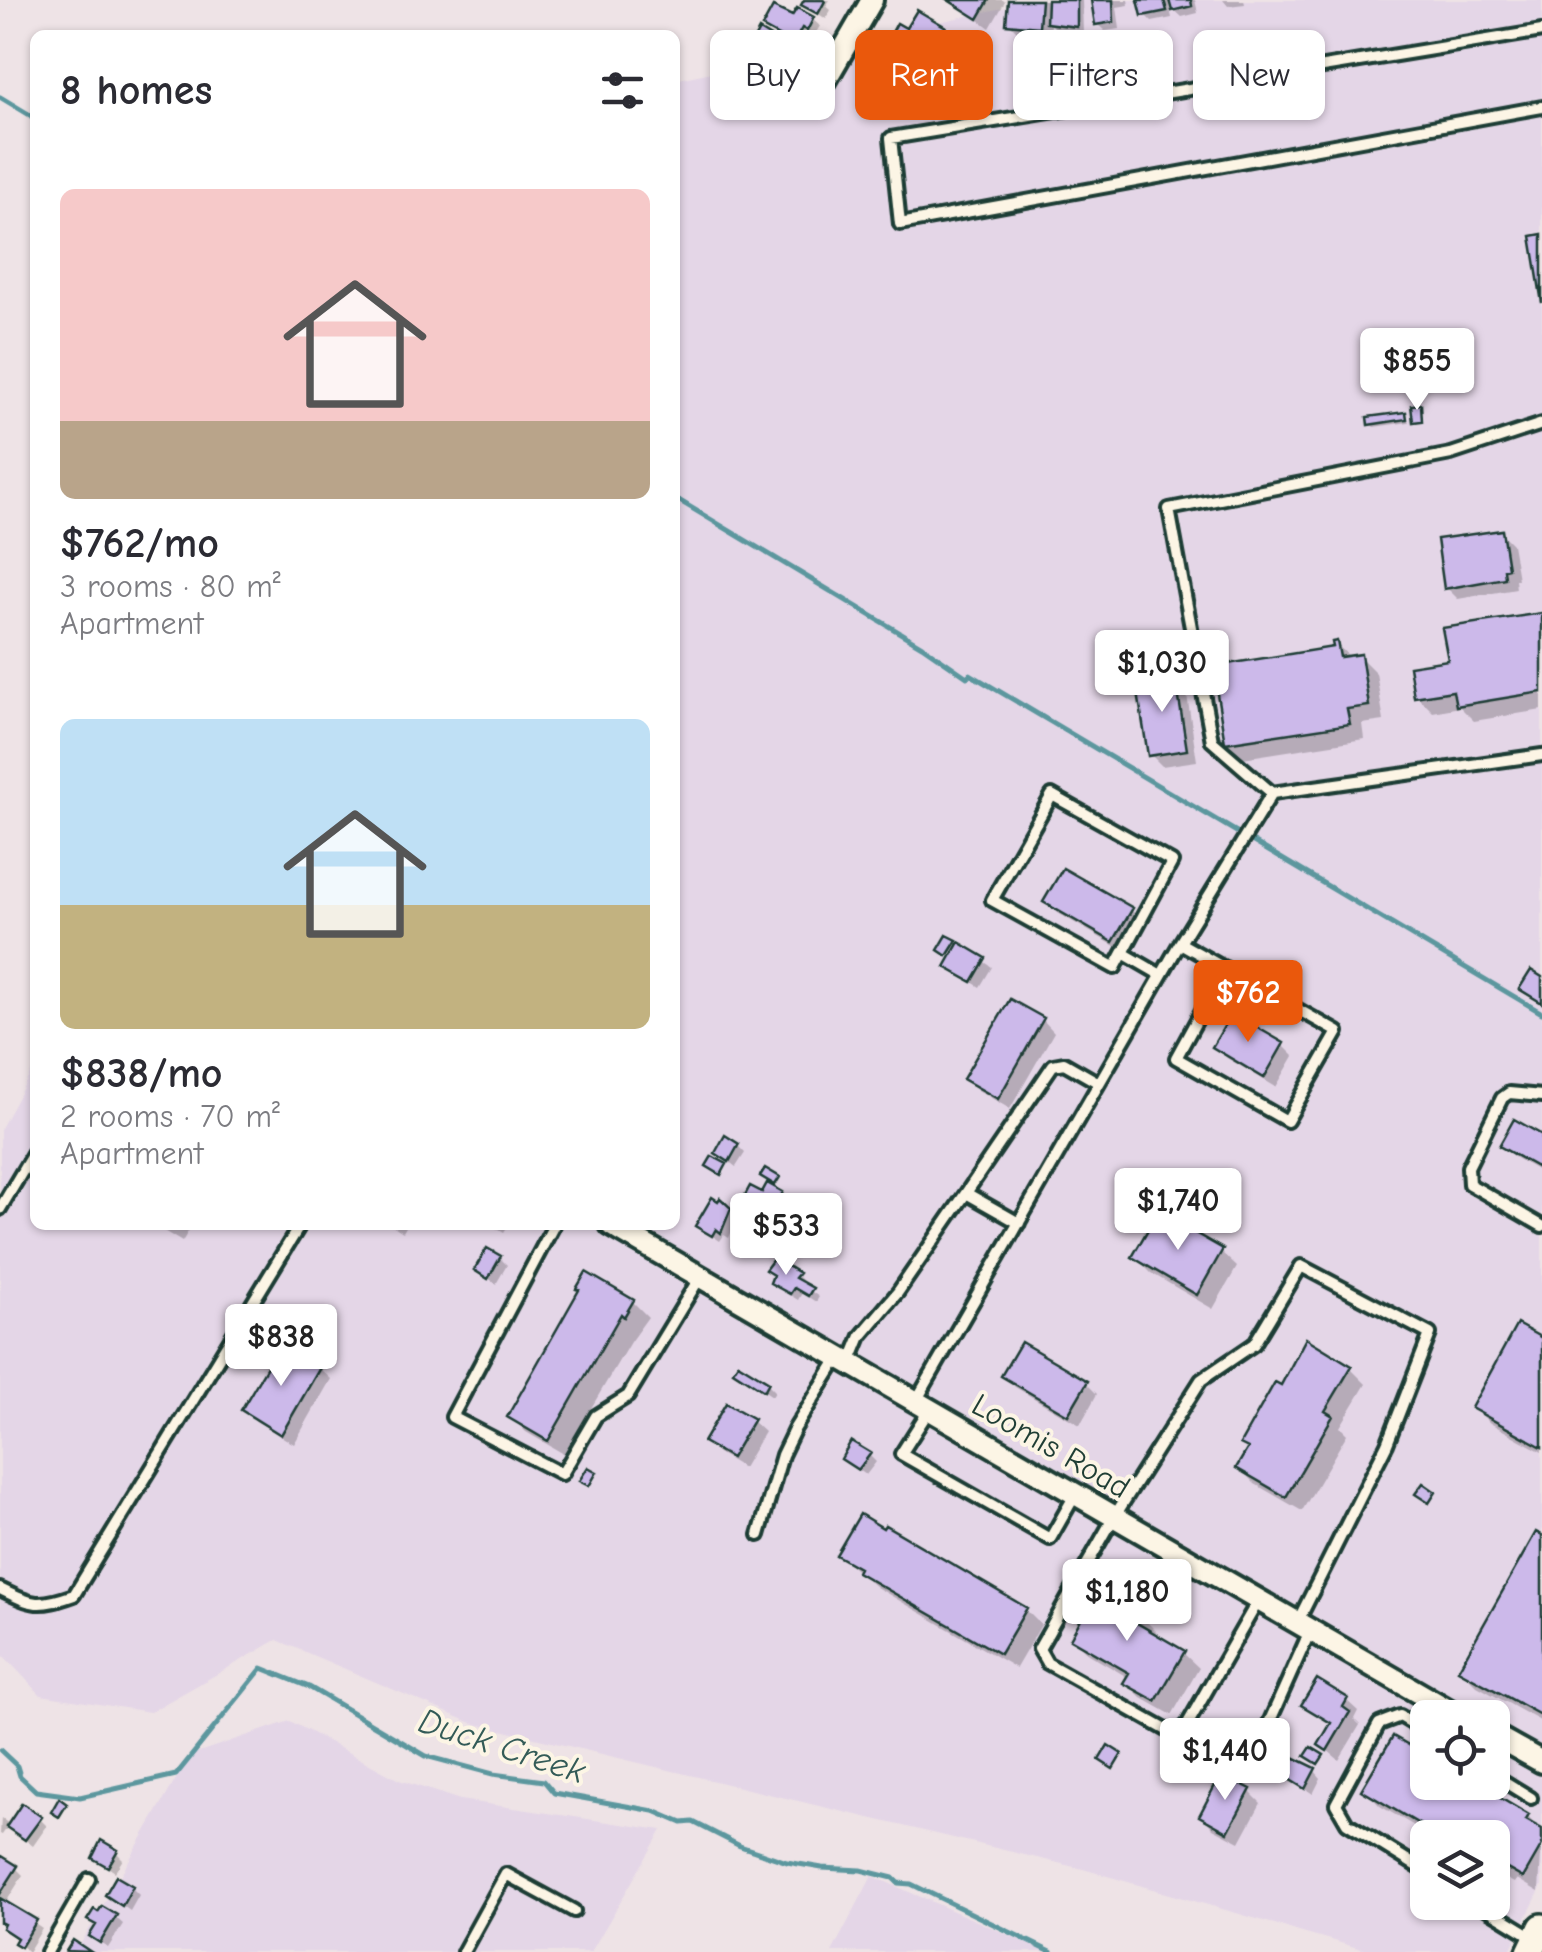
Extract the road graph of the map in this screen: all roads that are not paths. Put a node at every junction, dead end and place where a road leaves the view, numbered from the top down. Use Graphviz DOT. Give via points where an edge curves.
graph roads {
  1 [pos="872,0"];
  2 [pos="1542,32"];
  3 [pos="835,64"];
  4 [pos="1542,107"];
  5 [pos="1542,424"];
  6 [pos="1542,755"];
  7 [pos="1272,793"];
  8 [pos="1180,943"];
  9 [pos="1124,953"];
  10 [pos="1225,968"];
  11 [pos="1161,975"];
  12 [pos="1099,1083"];
  13 [pos="1542,1096"];
  14 [pos="30,1158"];
  15 [pos="966,1193"];
  16 [pos="0,1209"];
  17 [pos="1018,1223"];
  18 [pos="1542,1226"];
  19 [pos="297,1230"];
  20 [pos="551,1230"];
  21 [pos="620,1230"];
  22 [pos="700,1277"];
  23 [pos="844,1360"];
  24 [pos="922,1406"];
  25 [pos="1075,1495"];
  26 [pos="1114,1517"];
  27 [pos="759,1534"];
  28 [pos="0,1589"];
  29 [pos="1258,1601"];
  30 [pos="1304,1627"];
  31 [pos="1431,1700"];
  32 [pos="1410,1722"];
  33 [pos="1260,1743"];
  34 [pos="1510,1744"];
  35 [pos="1542,1762"];
  36 [pos="1510,1785"];
  37 [pos="1531,1798"];
  38 [pos="1410,1862"];
  39 [pos="89,1879"];
  40 [pos="574,1911"];
  41 [pos="1505,1920"];
  42 [pos="1536,1939"];
  43 [pos="48,1952"];
  44 [pos="463,1952"];
  1 -- 3 [label="street"];
  2 -- 4 [label="lane" via="891,138 900,224"];
  5 -- 7 [label="lane" via="1451,454 1168,509 1212,741"];
  6 -- 7 [label="lane"];
  7 -- 8 [label="lane"];
  8 -- 10 [label="lane"];
  8 -- 11 [label="lane"];
  9 -- 9 [label="lane" via="1172,862 1052,795 992,900 1115,968"];
  9 -- 11 [label="lane"];
  10 -- 10 [label="lane" via="1338,1032 1287,1121 1176,1058"];
  11 -- 12 [label="lane"];
  12 -- 15 [label="lane" via="1054,1064"];
  12 -- 17 [label="lane"];
  13 -- 18 [label="lane" via="1502,1098 1468,1168 1469,1184"];
  14 -- 16 [label="lane"];
  15 -- 17 [label="lane"];
  15 -- 23 [label="lane"];
  17 -- 24 [label="lane"];
  19 -- 28 [label="lane" via="74,1594 31,1604"];
  20 -- 22 [label="lane" via="452,1417 562,1474 596,1416 628,1396"];
  21 -- 22 [label="street, Loomis Road"];
  22 -- 23 [label="street, Loomis Road"];
  23 -- 24 [label="street, Loomis Road"];
  23 -- 27 [label="lane" via="795,1428"];
  24 -- 25 [label="street, Loomis Road"];
  24 -- 25 [label="lane" via="901,1454 1050,1539"];
  25 -- 26 [label="street, Loomis Road"];
  26 -- 29 [label="street, Loomis Road"];
  26 -- 29 [label="lane" via="1038,1648 1047,1664 1176,1733 1187,1725"];
  26 -- 30 [label="lane" via="1201,1380 1254,1344 1301,1266 1430,1334"];
  29 -- 30 [label="street, Loomis Road"];
  30 -- 31 [label="street, Loomis Road"];
  30 -- 33 [label="lane"];
  32 -- 38 [label="lane" via="1400,1716 1380,1724 1336,1804 1346,1824"];
  34 -- 35 [label="street"];
  36 -- 37 [label="lane"];
  39 -- 43 [label="lane"];
  40 -- 44 [label="lane" via="506,1874"];
  41 -- 42 [label="lane"];
}
